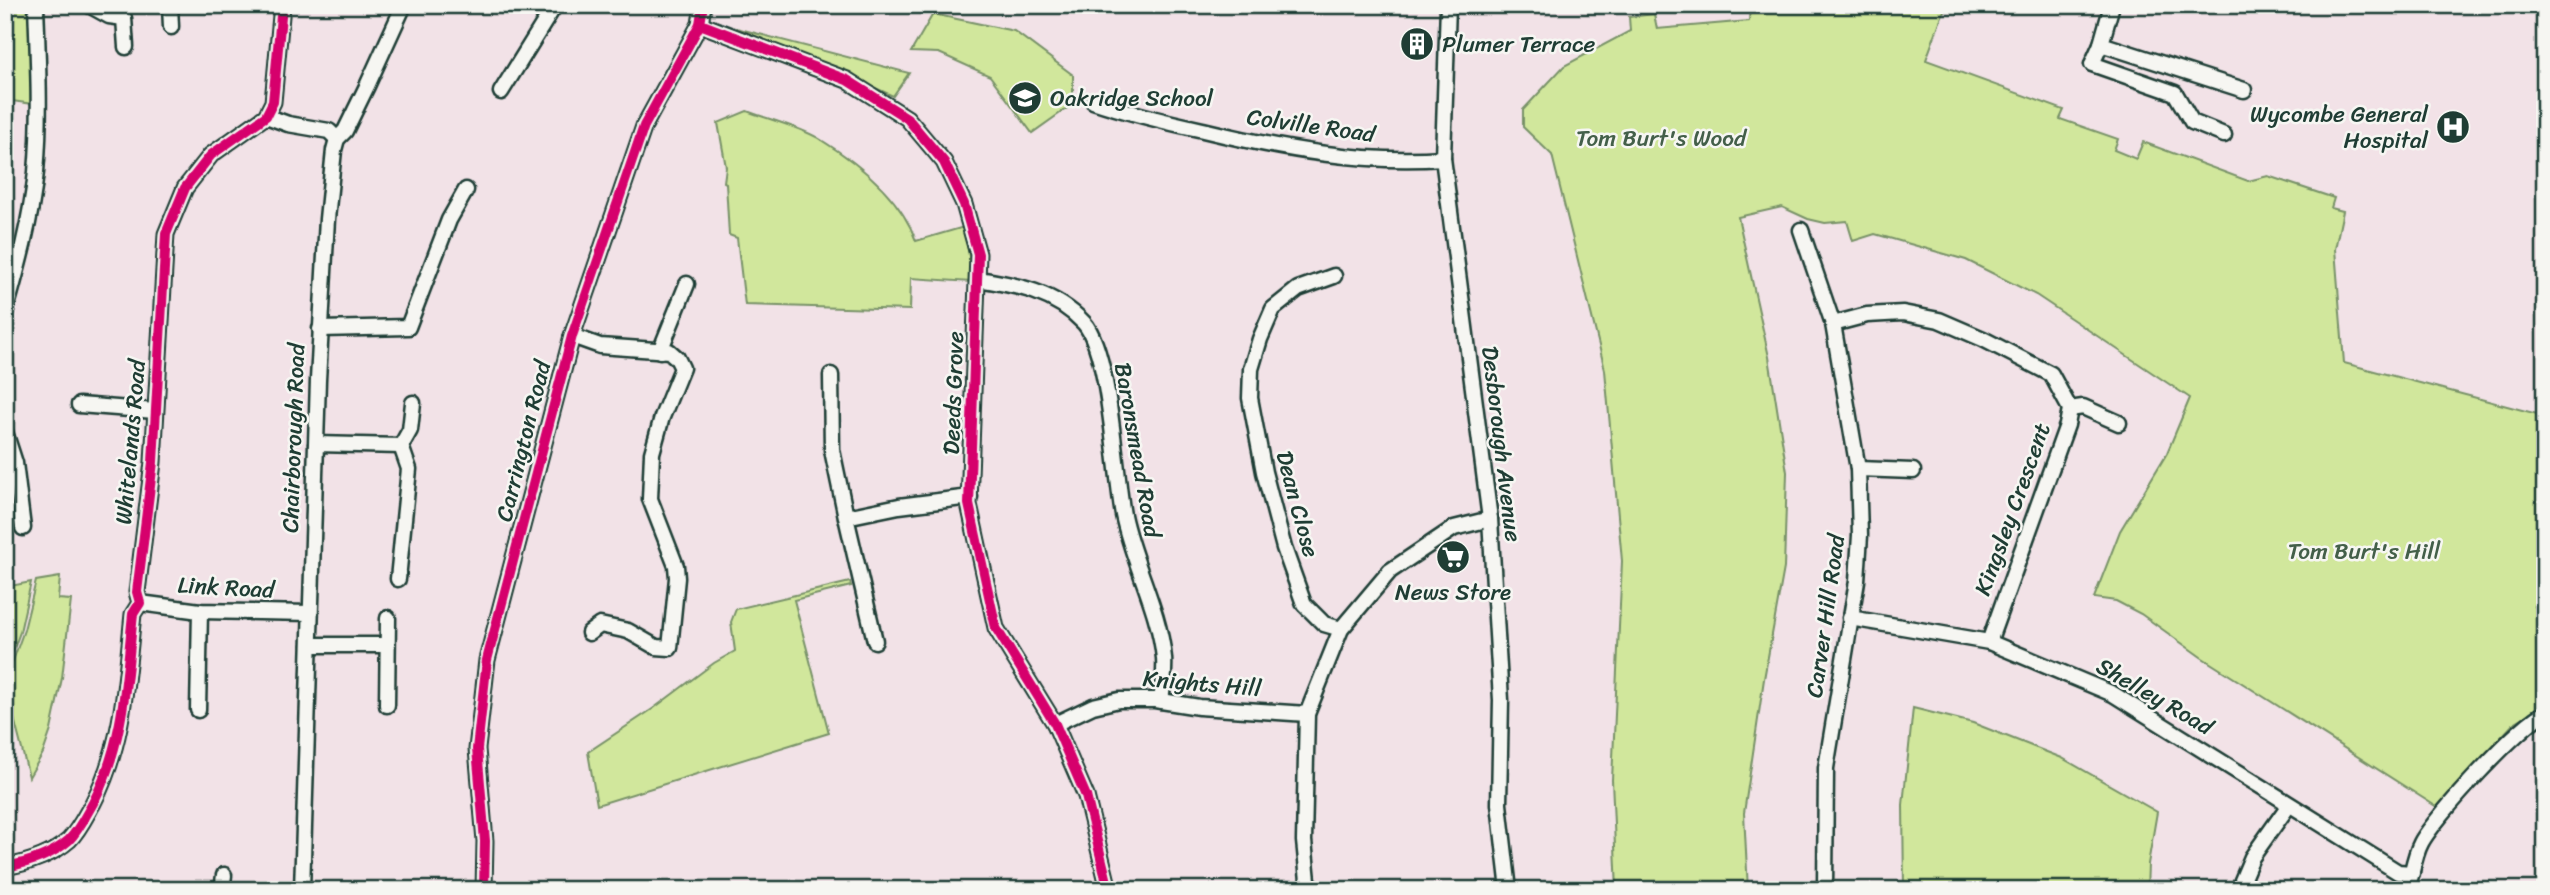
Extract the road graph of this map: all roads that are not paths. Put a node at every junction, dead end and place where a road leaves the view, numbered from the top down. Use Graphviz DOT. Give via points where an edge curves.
graph roads {
  1 [pos="36,5"];
  2 [pos="89,5"];
  3 [pos="170,5"];
  4 [pos="282,5"];
  5 [pos="404,5"];
  6 [pos="555,5"];
  7 [pos="704,5"];
  8 [pos="1448,5"];
  9 [pos="2112,5"];
  10 [pos="699,24"];
  11 [pos="171,27"];
  12 [pos="2101,44"];
  13 [pos="126,47"];
  14 [pos="2244,90"];
  15 [pos="501,92"];
  16 [pos="1093,101"];
  17 [pos="267,117"];
  18 [pos="2224,135"];
  19 [pos="338,139"];
  20 [pos="1443,158"];
  21 [pos="466,191"];
  22 [pos="1801,230"];
  23 [pos="1334,276"];
  24 [pos="978,279"];
  25 [pos="687,284"];
  26 [pos="5,313"];
  27 [pos="1833,324"];
  28 [pos="320,329"];
  29 [pos="572,336"];
  30 [pos="660,351"];
  31 [pos="831,375"];
  32 [pos="413,403"];
  33 [pos="79,405"];
  34 [pos="2070,409"];
  35 [pos="155,411"];
  36 [pos="2119,423"];
  37 [pos="5,432"];
  38 [pos="316,444"];
  39 [pos="401,446"];
  40 [pos="1858,470"];
  41 [pos="1913,471"];
  42 [pos="970,497"];
  43 [pos="846,517"];
  44 [pos="1490,519"];
  45 [pos="23,528"];
  46 [pos="398,579"];
  47 [pos="140,603"];
  48 [pos="200,611"];
  49 [pos="310,613"];
  50 [pos="388,618"];
  51 [pos="1850,618"];
  52 [pos="1341,629"];
  53 [pos="589,633"];
  54 [pos="875,641"];
  55 [pos="1989,642"];
  56 [pos="310,645"];
  57 [pos="387,645"];
  58 [pos="1161,701"];
  59 [pos="387,705"];
  60 [pos="198,710"];
  61 [pos="2545,713"];
  62 [pos="1307,714"];
  63 [pos="1055,724"];
  64 [pos="2289,805"];
  65 [pos="5,867"];
  66 [pos="2412,873"];
  67 [pos="302,890"];
  68 [pos="484,890"];
  69 [pos="1109,890"];
  70 [pos="1309,890"];
  71 [pos="1508,890"];
  72 [pos="1825,890"];
  73 [pos="2238,890"];
  74 [pos="2407,890"];
  1 -- 26 [label="street" via="36,173 23,249"];
  2 -- 13 [label="street" via="124,18"];
  3 -- 11 [label="street"];
  4 -- 17 [label="street" via="273,102"];
  5 -- 19 [label="street, Chairborough Road"];
  6 -- 15 [label="street"];
  7 -- 10 [label="street, Carrington Road"];
  8 -- 20 [label="street, Desborough Avenue"];
  9 -- 12 [label="street"];
  10 -- 24 [label="street, Deeds Grove" via="847,80 906,118 944,162 964,204 978,254"];
  10 -- 29 [label="street, Carrington Road" via="644,126"];
  12 -- 14 [label="street"];
  12 -- 18 [label="street" via="2092,64 2175,93 2192,122"];
  16 -- 20 [label="street, Colville Road" via="1274,147 1343,156"];
  17 -- 19 [label="street" via="329,131"];
  17 -- 35 [label="street, Whitelands Road" via="211,155 185,188 166,234"];
  19 -- 28 [label="street, Chairborough Road"];
  20 -- 44 [label="street, Desborough Avenue"];
  21 -- 28 [label="street" via="449,220 408,327"];
  22 -- 27 [label="street, Carver Hill Road"];
  23 -- 52 [label="street, Dean Close" via="1298,289 1273,309 1251,369 1250,398 1264,472 1304,604 1324,624"];
  24 -- 42 [label="street, Deeds Grove"];
  24 -- 58 [label="street, Baronsmead Road" via="1045,295 1086,325 1096,346 1123,513 1164,658"];
  25 -- 30 [label="street"];
  27 -- 34 [label="street, Kingsley Crescent" via="1867,315 1903,313 1939,320 2051,374"];
  27 -- 40 [label="street, Carver Hill Road"];
  28 -- 38 [label="street, Chairborough Road"];
  29 -- 30 [label="street" via="600,346"];
  29 -- 68 [label="street, Carrington Road" via="487,660 477,749"];
  30 -- 53 [label="street" via="669,351 682,368 652,453 650,499 676,566 670,648 600,625"];
  31 -- 43 [label="street" via="832,450"];
  32 -- 39 [label="street" via="410,430"];
  33 -- 35 [label="street"];
  34 -- 36 [label="street" via="2083,407"];
  34 -- 55 [label="street, Kingsley Crescent"];
  35 -- 47 [label="street, Whitelands Road" via="137,592"];
  37 -- 45 [label="street" via="15,463"];
  38 -- 39 [label="street"];
  38 -- 49 [label="street, Chairborough Road"];
  39 -- 46 [label="street" via="409,469"];
  40 -- 41 [label="street"];
  40 -- 51 [label="street, Carver Hill Road" via="1860,535"];
  42 -- 43 [label="street"];
  42 -- 63 [label="street, Deeds Grove" via="996,628"];
  43 -- 54 [label="street"];
  44 -- 52 [label="street" via="1454,528 1390,571"];
  44 -- 71 [label="street, Desborough Avenue" via="1500,700 1499,804"];
  47 -- 48 [label="street, Link Road"];
  47 -- 65 [label="street, Whitelands Road" via="133,614 120,729 107,776 70,839 50,854"];
  48 -- 49 [label="street, Link Road"];
  48 -- 60 [label="street"];
  49 -- 56 [label="street, Chairborough Road"];
  50 -- 57 [label="street"];
  51 -- 55 [label="street, Shelley Road"];
  51 -- 72 [label="street, Carver Hill Road" via="1826,768"];
  52 -- 62 [label="street"];
  55 -- 64 [label="street, Shelley Road" via="2113,694"];
  56 -- 57 [label="street"];
  56 -- 67 [label="street, Chairborough Road"];
  57 -- 59 [label="street"];
  58 -- 62 [label="street, Knights Hill"];
  58 -- 63 [label="street, Knights Hill" via="1108,702"];
  61 -- 66 [label="street" via="2520,731 2435,822 2420,844"];
  62 -- 70 [label="street" via="1304,841"];
  63 -- 69 [label="street, Deeds Grove" via="1086,796"];
  64 -- 66 [label="street, Shelley Road" via="2398,872"];
  64 -- 73 [label="street" via="2252,857"];
  66 -- 74 [label="street"];
}
